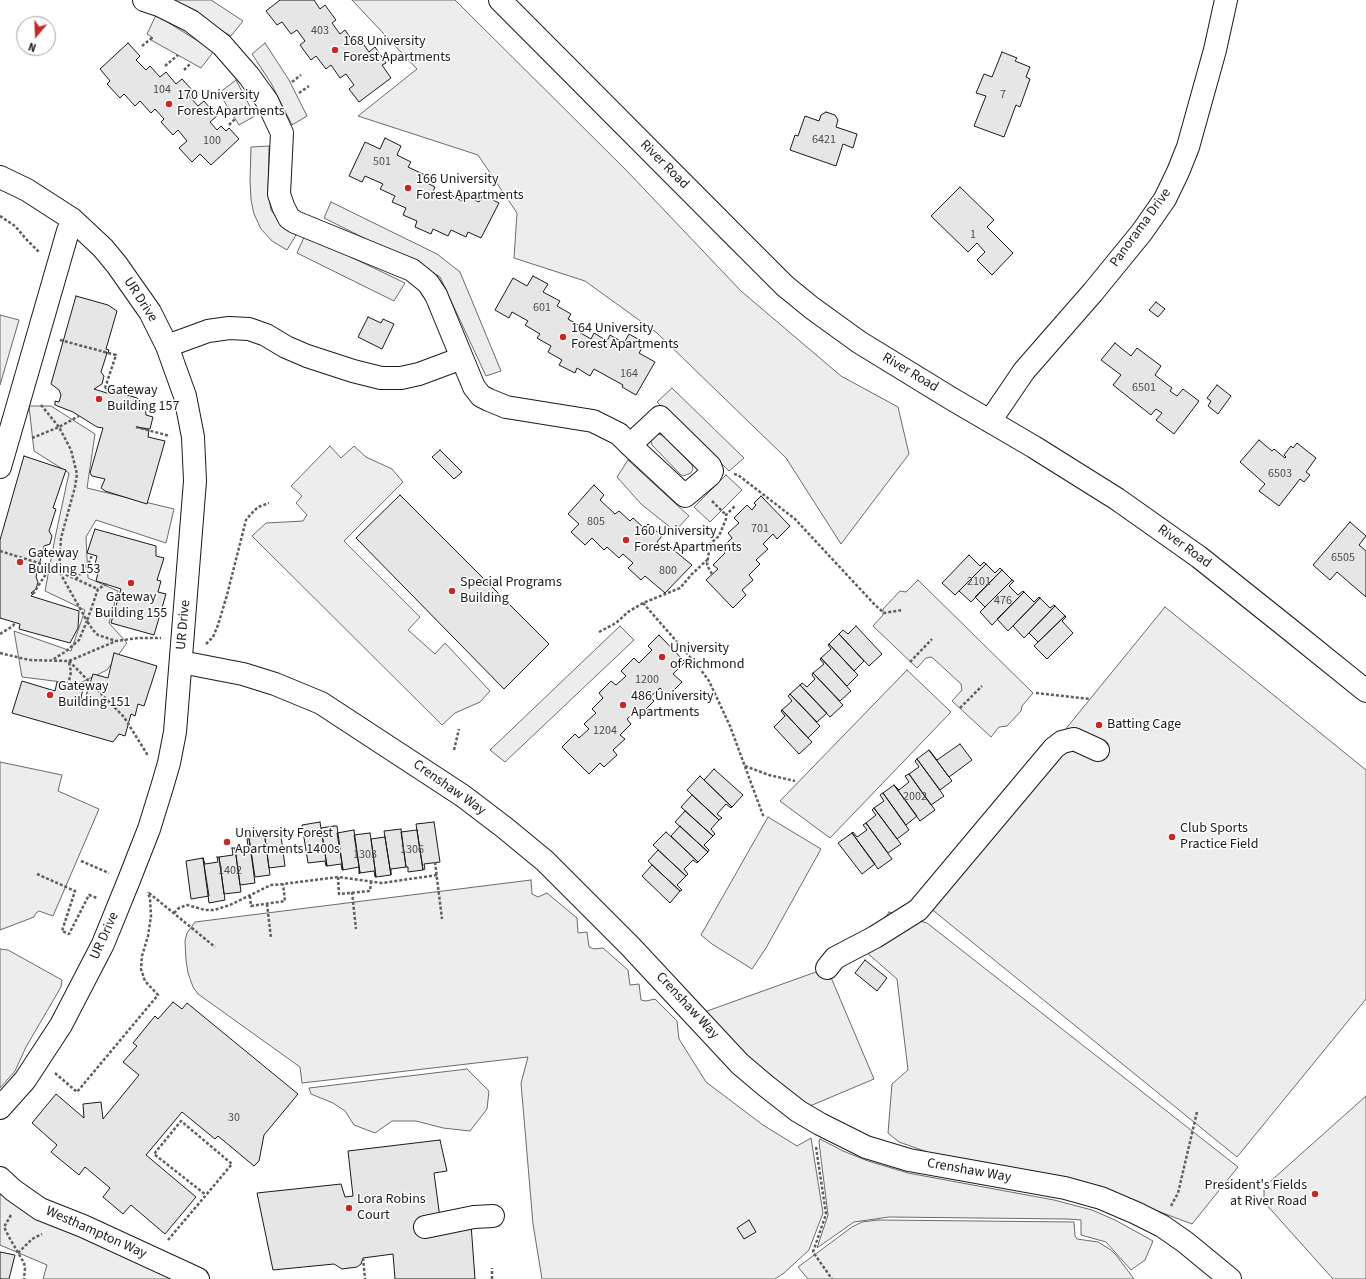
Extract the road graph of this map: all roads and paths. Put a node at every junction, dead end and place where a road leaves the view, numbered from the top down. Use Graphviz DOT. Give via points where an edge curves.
graph roads {
  1 [pos="144,0"];
  2 [pos="500,0"];
  3 [pos="1226,0"];
  4 [pos="152,37"];
  5 [pos="142,46"];
  6 [pos="178,55"];
  7 [pos="191,63"];
  8 [pos="165,66"];
  9 [pos="184,70"];
  10 [pos="301,76"];
  11 [pos="292,82"];
  12 [pos="309,86"];
  13 [pos="221,93"];
  14 [pos="299,93"];
  15 [pos="210,97"];
  16 [pos="235,119"];
  17 [pos="229,125"];
  18 [pos="0,177"];
  19 [pos="0,216"];
  20 [pos="68,231"];
  21 [pos="59,261"];
  22 [pos="38,333"];
  23 [pos="167,346"];
  24 [pos="462,358"];
  25 [pos="105,388"];
  26 [pos="21,393"];
  27 [pos="79,416"];
  28 [pos="990,421"];
  29 [pos="59,427"];
  30 [pos="136,427"];
  31 [pos="173,437"];
  32 [pos="630,445"];
  33 [pos="3,458"];
  34 [pos="728,472"];
  35 [pos="269,502"];
  36 [pos="735,506"];
  37 [pos="721,510"];
  38 [pos="726,515"];
  39 [pos="0,551"];
  40 [pos="92,555"];
  41 [pos="707,560"];
  42 [pos="52,569"];
  43 [pos="59,571"];
  44 [pos="712,574"];
  45 [pos="75,579"];
  46 [pos="107,584"];
  47 [pos="98,589"];
  48 [pos="33,594"];
  49 [pos="643,604"];
  50 [pos="902,610"];
  51 [pos="87,621"];
  52 [pos="15,622"];
  53 [pos="599,632"];
  54 [pos="0,634"];
  55 [pos="165,637"];
  56 [pos="932,639"];
  57 [pos="116,641"];
  58 [pos="208,642"];
  59 [pos="0,653"];
  60 [pos="52,660"];
  61 [pos="69,661"];
  62 [pos="181,662"];
  63 [pos="910,662"];
  64 [pos="68,685"];
  65 [pos="982,686"];
  66 [pos="1366,691"];
  67 [pos="1036,692"];
  68 [pos="1090,699"];
  69 [pos="960,708"];
  70 [pos="459,729"];
  71 [pos="454,750"];
  72 [pos="1098,750"];
  73 [pos="151,755"];
  74 [pos="745,766"];
  75 [pos="795,781"];
  76 [pos="764,818"];
  77 [pos="81,861"];
  78 [pos="435,862"];
  79 [pos="110,873"];
  80 [pos="37,874"];
  81 [pos="437,875"];
  82 [pos="338,877"];
  83 [pos="371,882"];
  84 [pos="283,884"];
  85 [pos="145,887"];
  86 [pos="149,892"];
  87 [pos="352,892"];
  88 [pos="250,896"];
  89 [pos="97,898"];
  90 [pos="267,904"];
  91 [pos="174,913"];
  92 [pos="442,919"];
  93 [pos="356,929"];
  94 [pos="271,938"];
  95 [pos="215,947"];
  96 [pos="827,968"];
  97 [pos="50,1069"];
  98 [pos="0,1108"];
  99 [pos="1197,1112"];
  100 [pos="817,1151"];
  101 [pos="0,1178"];
  102 [pos="206,1195"];
  103 [pos="493,1216"];
  104 [pos="8,1219"];
  105 [pos="1162,1226"];
  106 [pos="425,1227"];
  107 [pos="48,1235"];
  108 [pos="168,1240"];
  109 [pos="18,1253"];
  110 [pos="363,1258"];
  111 [pos="492,1268"];
  112 [pos="24,1279"];
  113 [pos="198,1279"];
  114 [pos="366,1279"];
  115 [pos="492,1279"];
  116 [pos="832,1279"];
  117 [pos="1230,1279"];
  1 -- 24 [label="street" via="191,21 222,45 267,101 282,133 279,194 289,218 412,270 428,283 436,295"];
  2 -- 28 [label="street, River Road" via="785,286 859,342"];
  3 -- 28 [label="street, Panorama Drive" via="1188,147 1165,199 1142,232 1093,292 1024,371"];
  4 -- 5 [label="path"];
  6 -- 8 [label="path"];
  7 -- 9 [label="path"];
  10 -- 11 [label="path"];
  12 -- 14 [label="path"];
  13 -- 15 [label="path"];
  16 -- 17 [label="path"];
  18 -- 23 [label="street, UR Drive" via="27,190 72,219 103,248 135,289"];
  19 -- 21 [label="path" via="15,226 40,253"];
  20 -- 21 [label="street"];
  21 -- 22 [label="street"];
  22 -- 25 [label="path" via="116,356"];
  22 -- 26 [label="street"];
  23 -- 24 [label="street" via="208,331 249,329 307,356 381,378 401,378"];
  23 -- 62 [label="street, UR Drive" via="185,396 193,437 194,500"];
  24 -- 32 [label="street" via="474,387 489,400 506,406 593,421 619,434"];
  26 -- 29 [label="path" via="40,404"];
  26 -- 33 [label="street"];
  27 -- 29 [label="path"];
  28 -- 66 [label="street, River Road" via="1117,499 1199,557"];
  29 -- 33 [label="path"];
  29 -- 43 [label="path" via="71,450 76,474 62,538"];
  30 -- 31 [label="path"];
  34 -- 50 [label="path" via="738,475 795,520 884,612"];
  35 -- 58 [label="path" via="258,507 246,520 228,596 213,637"];
  36 -- 38 [label="path"];
  37 -- 38 [label="path"];
  38 -- 41 [label="path" via="719,536 710,544"];
  39 -- 42 [label="path"];
  40 -- 45 [label="path" via="89,563"];
  41 -- 44 [label="path"];
  41 -- 49 [label="path" via="680,588"];
  42 -- 43 [label="path"];
  42 -- 48 [label="path"];
  43 -- 45 [label="path"];
  43 -- 51 [label="path"];
  45 -- 47 [label="path"];
  46 -- 47 [label="path"];
  47 -- 51 [label="path"];
  49 -- 53 [label="path"];
  49 -- 74 [label="path" via="709,681"];
  51 -- 57 [label="path" via="98,635"];
  51 -- 60 [label="path" via="79,640"];
  52 -- 54 [label="path"];
  55 -- 57 [label="path"];
  56 -- 63 [label="path"];
  57 -- 61 [label="path"];
  59 -- 60 [label="path" via="29,660"];
  60 -- 61 [label="path"];
  61 -- 64 [label="path" via="72,672"];
  61 -- 73 [label="path" via="124,717 147,754"];
  62 -- 98 [label="street, UR Drive" via="175,732 169,763 149,829 129,880 103,944 61,1025 25,1080"];
  62 -- 105 [label="street, Crenshaw Way" via="243,674 321,703 463,796 545,861 630,946 740,1064 798,1111 820,1124 866,1147 908,1160 1065,1188 1102,1198"];
  65 -- 69 [label="path"];
  67 -- 68 [label="path"];
  70 -- 71 [label="path"];
  72 -- 96 [label="street" via="1074,739 1062,742 1054,748 918,910 835,958"];
  74 -- 75 [label="path"];
  74 -- 76 [label="path"];
  77 -- 79 [label="path"];
  78 -- 81 [label="path"];
  80 -- 89 [label="path" via="75,891 62,931 69,934 89,895"];
  81 -- 83 [label="path" via="382,883"];
  81 -- 92 [label="path"];
  82 -- 83 [label="path"];
  82 -- 84 [label="path"];
  82 -- 87 [label="path" via="339,894"];
  83 -- 87 [label="path" via="370,891"];
  84 -- 88 [label="path" via="271,886"];
  84 -- 90 [label="path" via="285,901"];
  85 -- 86 [label="path"];
  86 -- 91 [label="path"];
  86 -- 97 [label="path" via="150,921 141,969 145,981 158,995 77,1092"];
  87 -- 93 [label="path"];
  88 -- 90 [label="path" via="251,906"];
  88 -- 91 [label="path" via="214,910 187,905"];
  90 -- 94 [label="path"];
  91 -- 95 [label="path"];
  99 -- 105 [label="path" via="1178,1193"];
  100 -- 116 [label="path" via="826,1214 813,1252"];
  101 -- 113 [label="street, Westhampton Way" via="40,1209"];
  102 -- 102 [label="path" via="232,1164 181,1121 154,1154"];
  102 -- 108 [label="path"];
  103 -- 106 [label="street" via="474,1217"];
  104 -- 109 [label="path" via="4,1227"];
  105 -- 117 [label="street, Crenshaw Way"];
  107 -- 109 [label="path" via="36,1236"];
  109 -- 112 [label="path" via="25,1268"];
  110 -- 114 [label="path"];
  111 -- 115 [label="path"];
}
